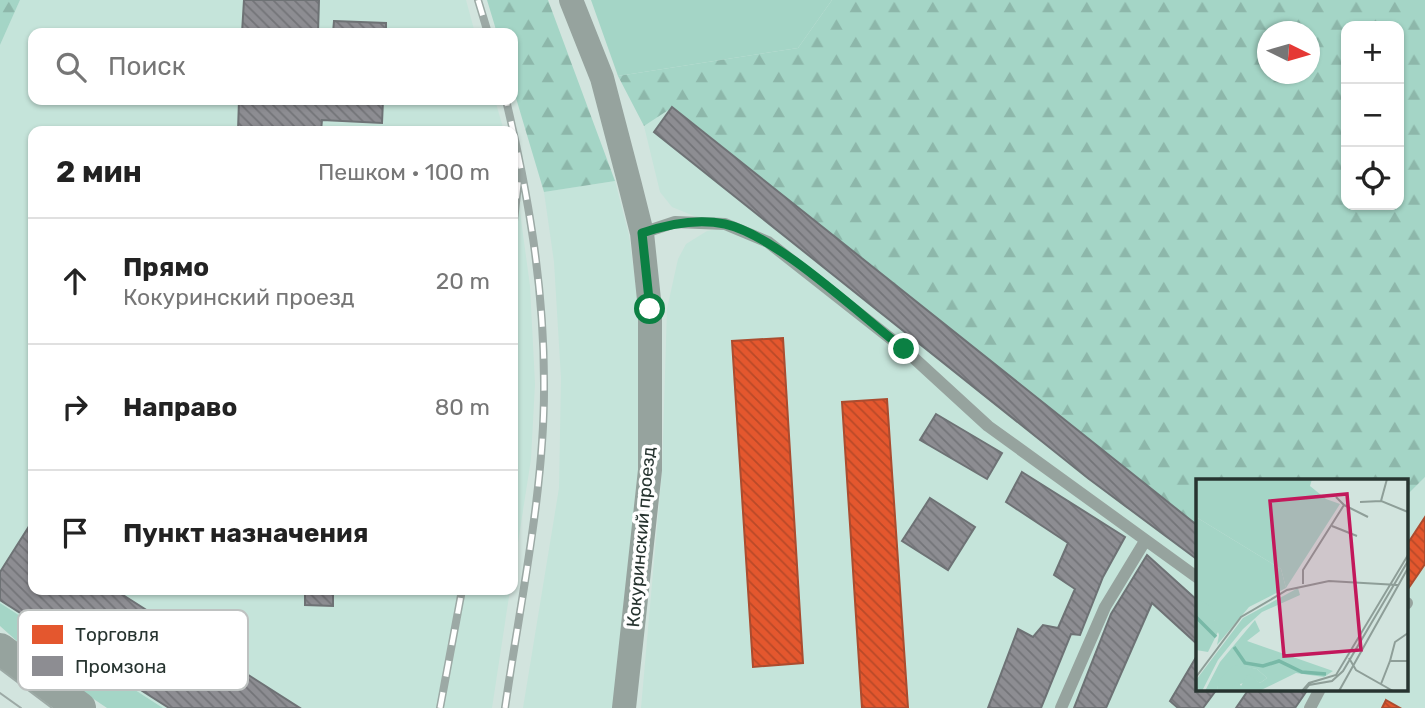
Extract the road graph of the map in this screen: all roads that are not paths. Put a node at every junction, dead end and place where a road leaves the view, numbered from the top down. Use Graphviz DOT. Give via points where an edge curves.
graph roads {
  1 [pos="571,0"];
  2 [pos="642,233"];
  3 [pos="1145,541"];
  4 [pos="1196,577"];
  5 [pos="0,649"];
  6 [pos="18,662"];
  7 [pos="56,690"];
  8 [pos="1319,690"];
  9 [pos="80,708"];
  10 [pos="624,708"];
  11 [pos="1061,708"];
  12 [pos="1310,708"];
  1 -- 2 [label="street, Кокуринский проезд" via="602,78"];
  2 -- 3 [label="lane" via="675,222 725,224 768,242 904,349 988,426"];
  2 -- 10 [label="street, Кокуринский проезд" via="650,309 650,470"];
  3 -- 4 [label="lane"];
  3 -- 11 [label="lane" via="1105,607"];
  5 -- 6 [label="street"];
  7 -- 9 [label="street"];
  8 -- 12 [label="lane"];
}
